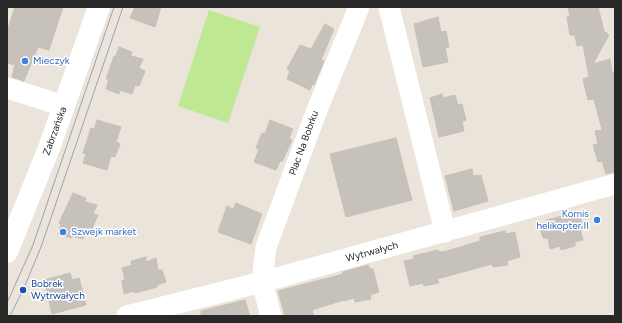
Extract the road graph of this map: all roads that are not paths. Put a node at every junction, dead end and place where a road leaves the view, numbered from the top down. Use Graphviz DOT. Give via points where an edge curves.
graph roads {
  1 [pos="99,7"];
  2 [pos="359,7"];
  3 [pos="389,7"];
  4 [pos="7,88"];
  5 [pos="64,106"];
  6 [pos="615,184"];
  7 [pos="444,232"];
  8 [pos="7,252"];
  9 [pos="262,282"];
  10 [pos="127,316"];
  11 [pos="271,316"];
  1 -- 5 [label="street, Zabrzańska"];
  2 -- 9 [label="street, Plac Na Bobrku" via="266,247"];
  3 -- 7 [label="street"];
  4 -- 5 [label="street"];
  5 -- 8 [label="street, Zabrzańska" via="30,199"];
  6 -- 7 [label="street, Wytrwałych"];
  7 -- 9 [label="street, Wytrwałych"];
  9 -- 10 [label="street, Wytrwałych"];
  9 -- 11 [label="street"];
}
